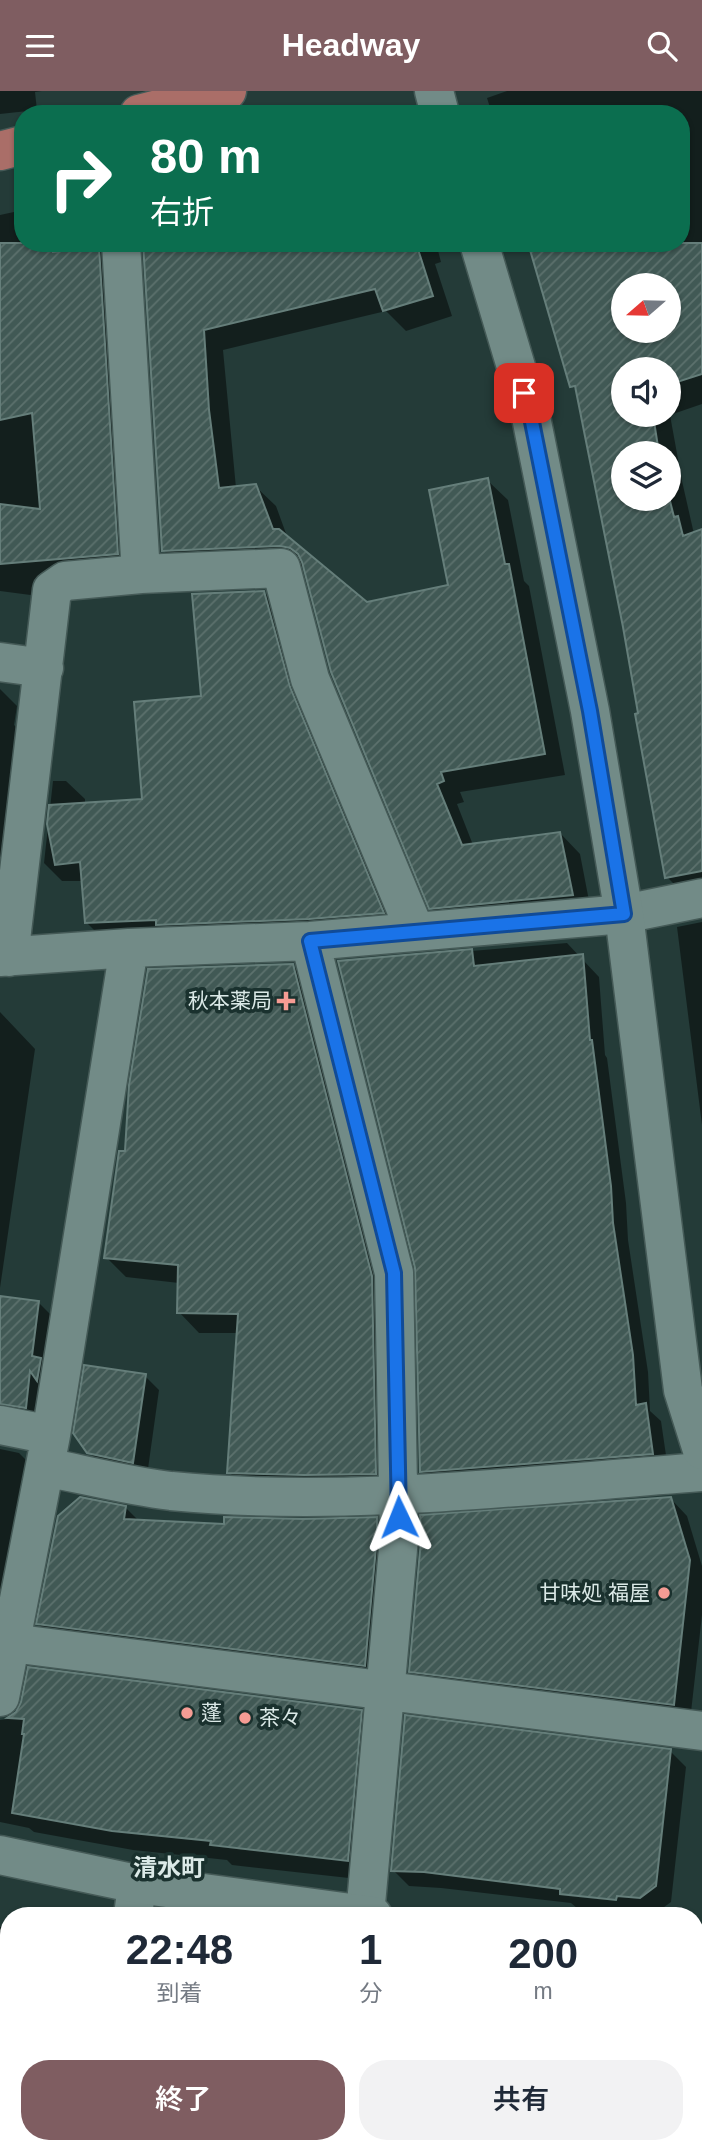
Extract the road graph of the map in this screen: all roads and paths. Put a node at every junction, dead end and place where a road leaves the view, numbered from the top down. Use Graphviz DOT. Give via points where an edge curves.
graph roads {
  1 [pos="203,94"];
  2 [pos="168,105"];
  3 [pos="122,252"];
  4 [pos="482,252"];
  5 [pos="141,574"];
  6 [pos="0,662"];
  7 [pos="44,668"];
  8 [pos="702,898"];
  9 [pos="624,914"];
  10 [pos="415,931"];
  11 [pos="310,941"];
  12 [pos="129,948"];
  13 [pos="4,957"];
  14 [pos="0,1425"];
  15 [pos="702,1450"];
  16 [pos="48,1451"];
  17 [pos="702,1472"];
  18 [pos="398,1495"];
  19 [pos="11,1643"];
  20 [pos="385,1690"];
  21 [pos="0,1697"];
  22 [pos="702,1731"];
  23 [pos="0,1855"];
  24 [pos="135,1900"];
  25 [pos="242,1907"];
  26 [pos="366,1907"];
  1 -- 2 [label="highway"];
  3 -- 5 [label="street"];
  4 -- 9 [label="street" via="531,417 590,711"];
  5 -- 7 [label="street" via="65,581 52,590"];
  5 -- 10 [label="street" via="281,568 310,679"];
  6 -- 7 [label="street"];
  7 -- 13 [label="street"];
  8 -- 9 [label="street"];
  9 -- 10 [label="street"];
  9 -- 15 [label="street" via="682,1390"];
  10 -- 11 [label="street"];
  11 -- 12 [label="street"];
  11 -- 18 [label="street" via="394,1273"];
  12 -- 13 [label="street"];
  12 -- 16 [label="street"];
  14 -- 16 [label="street"];
  16 -- 18 [label="street" via="169,1490"];
  16 -- 19 [label="street"];
  17 -- 18 [label="street"];
  18 -- 20 [label="street" via="400,1538"];
  19 -- 20 [label="street"];
  19 -- 21 [label="street"];
  20 -- 22 [label="street"];
  20 -- 26 [label="street"];
  23 -- 24 [label="street"];
  24 -- 25 [label="street"];
}
